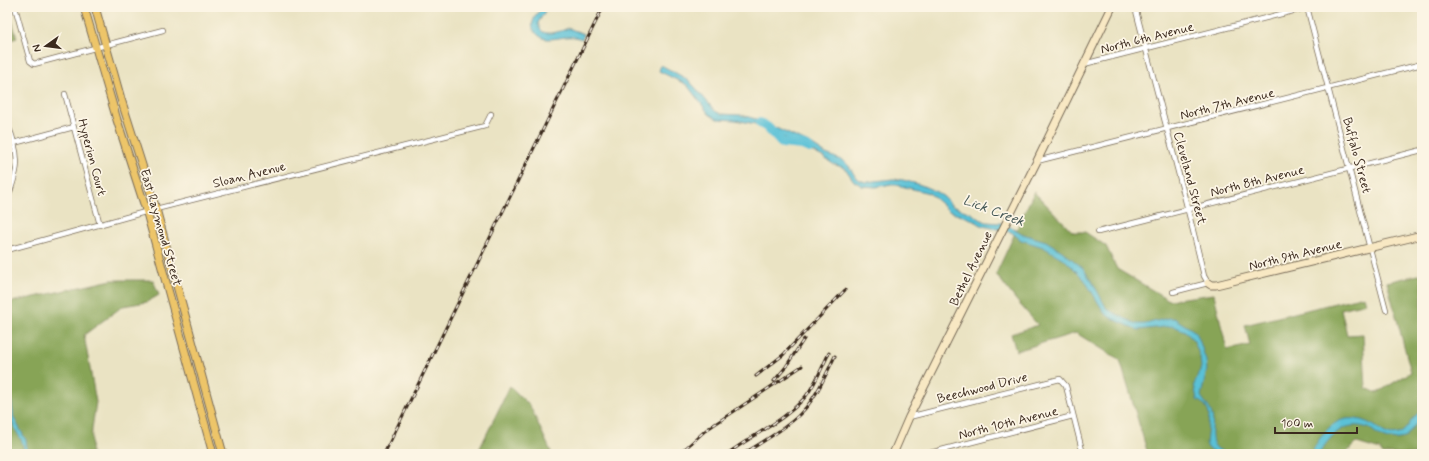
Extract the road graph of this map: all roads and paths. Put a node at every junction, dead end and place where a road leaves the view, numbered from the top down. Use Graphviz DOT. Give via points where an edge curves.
graph roads {
  1 [pos="15,7"];
  2 [pos="84,7"];
  3 [pos="95,7"];
  4 [pos="1112,7"];
  5 [pos="1136,7"];
  6 [pos="1308,7"];
  7 [pos="163,30"];
  8 [pos="106,46"];
  9 [pos="96,48"];
  10 [pos="1146,48"];
  11 [pos="1084,64"];
  12 [pos="1422,64"];
  13 [pos="1328,88"];
  14 [pos="65,94"];
  15 [pos="491,114"];
  16 [pos="7,125"];
  17 [pos="74,127"];
  18 [pos="1167,129"];
  19 [pos="14,143"];
  20 [pos="1422,150"];
  21 [pos="1037,162"];
  22 [pos="1350,168"];
  23 [pos="7,201"];
  24 [pos="156,209"];
  25 [pos="1189,209"];
  26 [pos="147,213"];
  27 [pos="100,226"];
  28 [pos="1098,232"];
  29 [pos="1422,235"];
  30 [pos="7,240"];
  31 [pos="1371,248"];
  32 [pos="8,250"];
  33 [pos="1208,284"];
  34 [pos="1173,292"];
  35 [pos="1386,310"];
  36 [pos="1073,416"];
  37 [pos="910,417"];
  38 [pos="219,439"];
  39 [pos="209,442"];
  40 [pos="894,453"];
  41 [pos="213,454"];
  42 [pos="223,454"];
  43 [pos="926,454"];
  44 [pos="1083,454"];
  1 -- 9 [label="street" via="32,63"];
  2 -- 9 [label="main road, East Raymond Street"];
  3 -- 8 [label="main road, East Raymond Street"];
  4 -- 11 [label="street, Bethel Avenue"];
  5 -- 10 [label="street, Cleveland Street"];
  6 -- 10 [label="street, North 6th Avenue"];
  6 -- 13 [label="street, Buffalo Street"];
  7 -- 8 [label="street"];
  8 -- 9 [label="street"];
  8 -- 24 [label="main road, East Raymond Street"];
  9 -- 26 [label="main road, East Raymond Street"];
  10 -- 11 [label="street, North 6th Avenue"];
  10 -- 18 [label="street, Cleveland Street"];
  11 -- 21 [label="street, Bethel Avenue"];
  12 -- 13 [label="street, North 7th Avenue"];
  13 -- 18 [label="street, North 7th Avenue"];
  13 -- 22 [label="street, Buffalo Street"];
  14 -- 17 [label="street, Hyperion Court"];
  15 -- 24 [label="street, Sloan Avenue" via="485,126"];
  16 -- 19 [label="street"];
  17 -- 19 [label="street"];
  17 -- 27 [label="street, Hyperion Court"];
  18 -- 21 [label="street, North 7th Avenue"];
  18 -- 25 [label="street, Cleveland Street"];
  19 -- 23 [label="street" via="18,165"];
  20 -- 22 [label="street, North 8th Avenue"];
  21 -- 37 [label="street, Bethel Avenue"];
  22 -- 25 [label="street, North 8th Avenue"];
  22 -- 31 [label="street, Buffalo Street"];
  24 -- 26 [label="street, Sloan Avenue"];
  24 -- 38 [label="main road, East Raymond Street"];
  25 -- 28 [label="street, North 8th Avenue"];
  25 -- 33 [label="street, Cleveland Street"];
  26 -- 27 [label="street, Sloan Avenue"];
  26 -- 39 [label="main road, East Raymond Street"];
  27 -- 32 [label="street, Sloan Avenue"];
  29 -- 31 [label="street, North 9th Avenue"];
  30 -- 32 [label="street"];
  31 -- 33 [label="street, North 9th Avenue" via="1215,286"];
  31 -- 35 [label="street, Buffalo Street"];
  33 -- 34 [label="street, North 9th Avenue"];
  36 -- 37 [label="street, Beechwood Drive" via="1066,386 1060,379"];
  36 -- 43 [label="street, North 10th Avenue"];
  36 -- 44 [label="street"];
  37 -- 40 [label="street, Bethel Avenue"];
  38 -- 39 [label="main road"];
  38 -- 42 [label="main road, East Raymond Street"];
  39 -- 41 [label="main road, East Raymond Street"];
}
